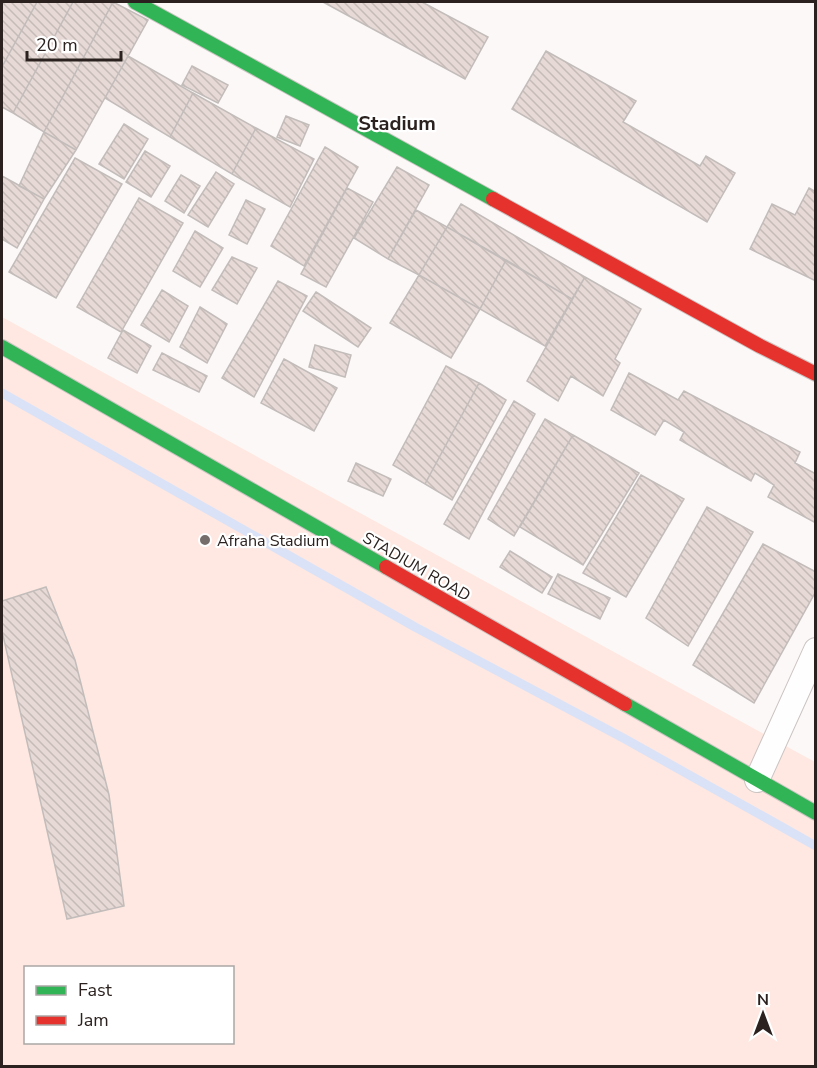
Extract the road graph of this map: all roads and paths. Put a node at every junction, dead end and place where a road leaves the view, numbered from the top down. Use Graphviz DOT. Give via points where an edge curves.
graph roads {
  1 [pos="135,2"];
  2 [pos="2,347"];
  3 [pos="816,374"];
  4 [pos="816,650"];
  5 [pos="757,780"];
  6 [pos="816,813"];
  1 -- 3 [label="street"];
  2 -- 5 [label="street, STADIUM ROAD"];
  4 -- 5 [label="street"];
  5 -- 6 [label="street, STADIUM ROAD"];
}
